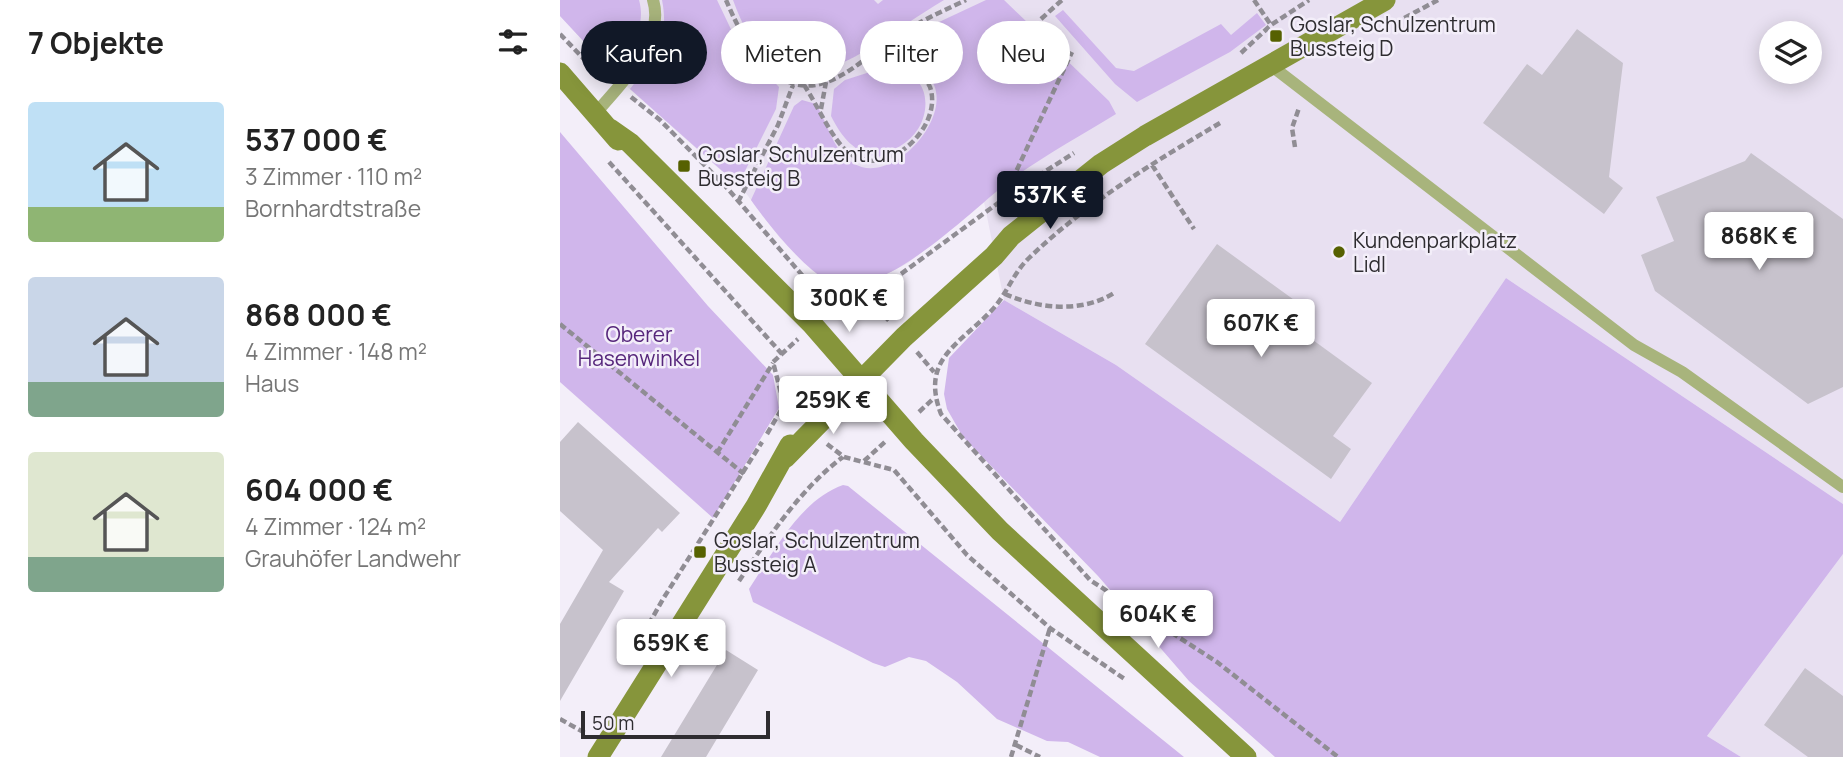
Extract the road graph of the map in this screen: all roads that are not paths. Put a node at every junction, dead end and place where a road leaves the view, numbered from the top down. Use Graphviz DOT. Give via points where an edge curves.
graph roads {
  1 [pos="653,0"];
  2 [pos="1385,0"];
  3 [pos="1269,64"];
  4 [pos="560,73"];
  5 [pos="603,121"];
  6 [pos="853,379"];
  7 [pos="1843,487"];
  8 [pos="589,751"];
  9 [pos="1246,757"];
  1 -- 5 [label="lane" via="651,37 616,89"];
  2 -- 3 [label="street"];
  3 -- 6 [label="street" via="1101,164 1011,236"];
  3 -- 7 [label="lane" via="1633,345 1682,372"];
  4 -- 5 [label="street"];
  5 -- 6 [label="street" via="625,151"];
  6 -- 8 [label="street" via="804,424"];
  6 -- 9 [label="street" via="1000,531"];
}
